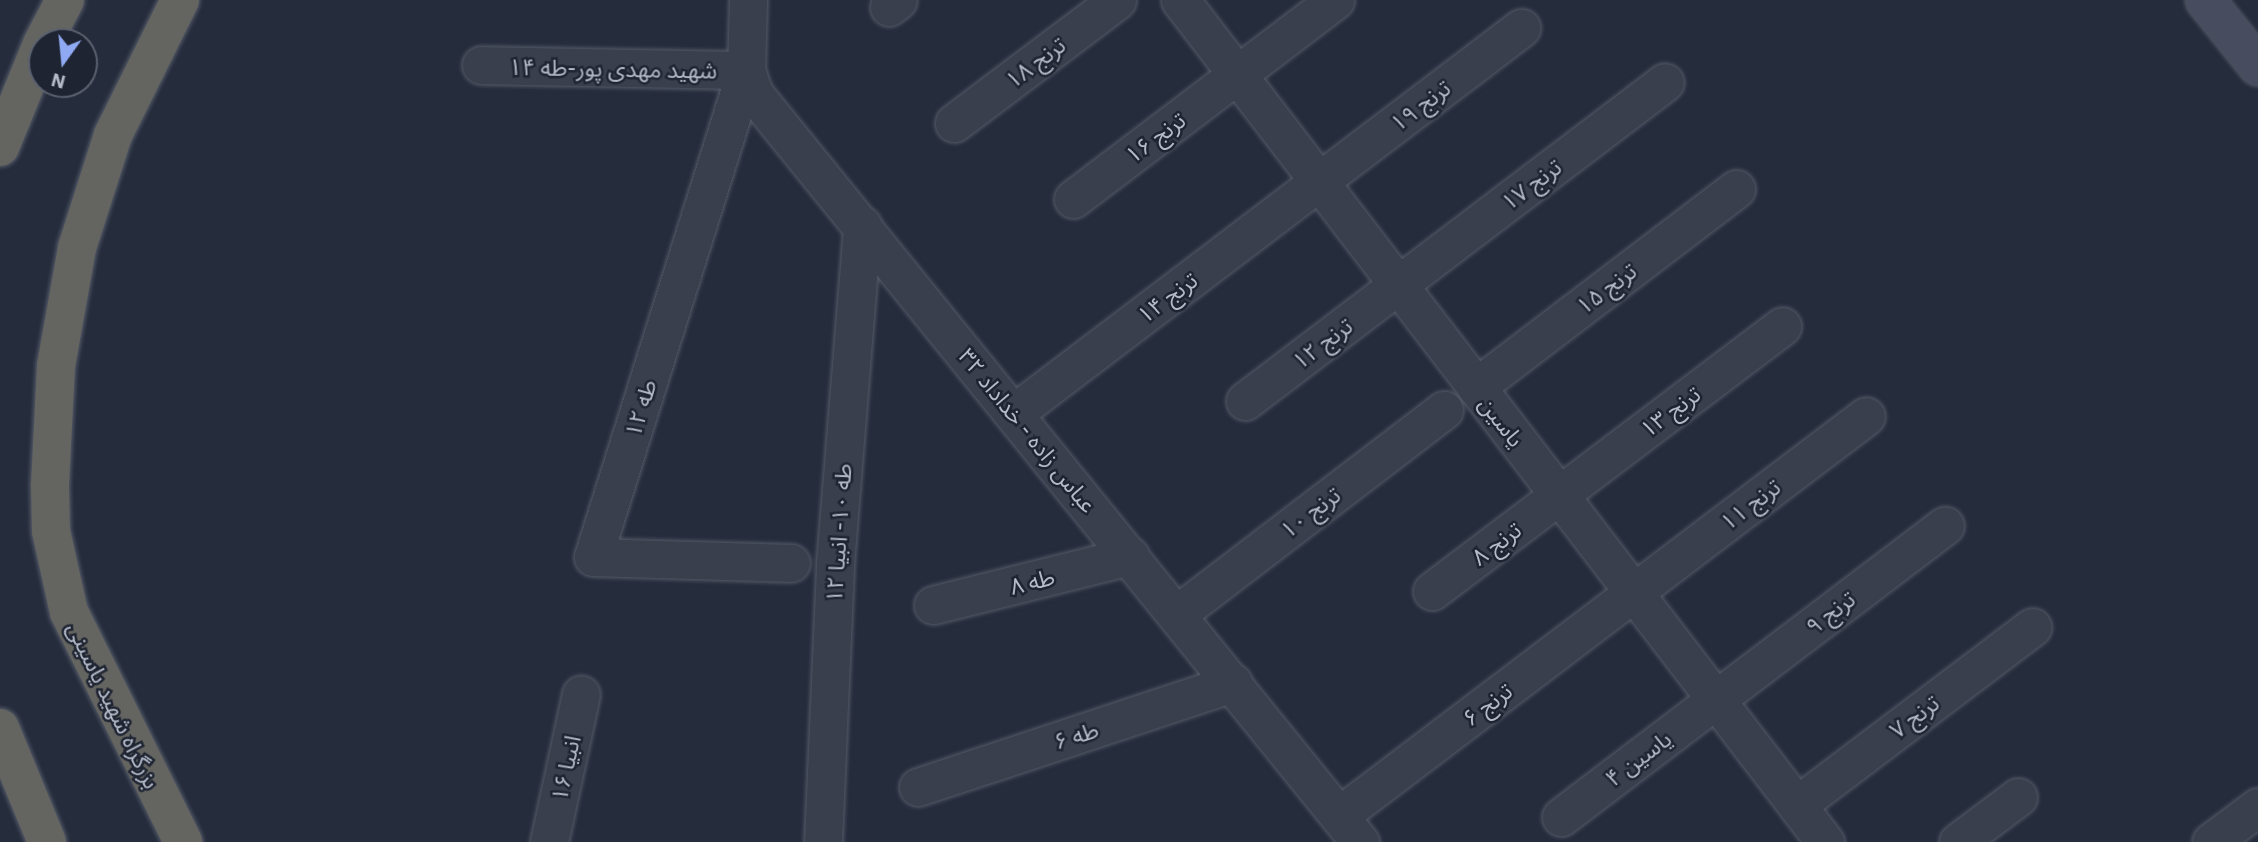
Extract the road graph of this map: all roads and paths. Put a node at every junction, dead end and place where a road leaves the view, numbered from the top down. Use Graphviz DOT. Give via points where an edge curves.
graph roads {
  1 [pos="65,0"];
  2 [pos="180,0"];
  3 [pos="748,0"];
  4 [pos="1117,0"];
  5 [pos="1180,0"];
  6 [pos="1335,0"];
  7 [pos="2206,0"];
  8 [pos="51,28"];
  9 [pos="1521,28"];
  10 [pos="481,65"];
  11 [pos="2258,66"];
  12 [pos="746,70"];
  13 [pos="1237,75"];
  14 [pos="28,79"];
  15 [pos="1665,82"];
  16 [pos="954,123"];
  17 [pos="0,147"];
  18 [pos="1319,181"];
  19 [pos="1736,189"];
  20 [pos="1073,199"];
  21 [pos="862,225"];
  22 [pos="1398,285"];
  23 [pos="1782,326"];
  24 [pos="1476,387"];
  25 [pos="1245,401"];
  26 [pos="1444,410"];
  27 [pos="1014,413"];
  28 [pos="1866,416"];
  29 [pos="1559,495"];
  30 [pos="1945,525"];
  31 [pos="1130,556"];
  32 [pos="791,563"];
  33 [pos="1432,592"];
  34 [pos="1634,593"];
  35 [pos="933,605"];
  36 [pos="1177,614"];
  37 [pos="2032,627"];
  38 [pos="1233,683"];
  39 [pos="581,694"];
  40 [pos="1715,700"];
  41 [pos="0,728"];
  42 [pos="918,787"];
  43 [pos="2018,797"];
  44 [pos="1797,805"];
  45 [pos="2258,807"];
  46 [pos="1561,817"];
  47 [pos="1350,829"];
  48 [pos="47,842"];
  49 [pos="183,842"];
  50 [pos="549,842"];
  51 [pos="823,842"];
  52 [pos="1825,842"];
  53 [pos="1958,842"];
  54 [pos="2211,842"];
  1 -- 8 [label="highway"];
  2 -- 49 [label="highway, بزرگراه شهید یاسینی" via="113,135 77,248 56,366 50,485 51,531 69,612"];
  3 -- 12 [label="street, عباس زاده - خداداد ۳۲"];
  4 -- 16 [label="street, ترنج ۱۸"];
  5 -- 13 [label="street, یاسین"];
  6 -- 13 [label="street, ترنج ۱۶"];
  7 -- 11 [label="main road"];
  9 -- 18 [label="street, ترنج ۱۹"];
  10 -- 12 [label="street, شهید مهدی پور-طه ۱۴"];
  12 -- 21 [label="street, عباس زاده - خداداد ۳۲" via="754,94"];
  12 -- 32 [label="street, طه ۱۲" via="593,557"];
  13 -- 18 [label="street, یاسین"];
  13 -- 20 [label="street, ترنج ۱۶"];
  14 -- 17 [label="highway"];
  15 -- 22 [label="street, ترنج ۱۷"];
  18 -- 22 [label="street, یاسین"];
  18 -- 27 [label="street, ترنج ۱۴"];
  19 -- 24 [label="street, ترنج ۱۵"];
  21 -- 27 [label="street, عباس زاده - خداداد ۳۲"];
  21 -- 51 [label="street, طه ۱۰- انبیا ۱۲" via="835,564"];
  22 -- 24 [label="street, یاسین"];
  22 -- 25 [label="street, ترنج ۱۲"];
  23 -- 29 [label="street, ترنج ۱۳"];
  24 -- 29 [label="street, یاسین"];
  26 -- 36 [label="street, ترنج ۱۰"];
  27 -- 31 [label="street, عباس زاده - خداداد ۳۲"];
  28 -- 34 [label="street, ترنج ۱۱"];
  29 -- 33 [label="street, ترنج ۸"];
  29 -- 34 [label="street, یاسین"];
  30 -- 40 [label="street, ترنج ۹"];
  31 -- 35 [label="street, طه ۸"];
  31 -- 36 [label="street, عباس زاده - خداداد ۳۲"];
  34 -- 40 [label="street, یاسین"];
  34 -- 47 [label="street, ترنج ۶"];
  36 -- 38 [label="street, عباس زاده - خداداد ۳۲"];
  37 -- 44 [label="street, ترنج ۷"];
  38 -- 42 [label="street, طه ۶"];
  38 -- 47 [label="street, عباس زاده - خداداد ۳۲"];
  39 -- 50 [label="street, انبیا ۱۶"];
  40 -- 44 [label="street, یاسین"];
  40 -- 46 [label="street, یاسین ۴"];
  41 -- 48 [label="highway"];
  43 -- 53 [label="street"];
  44 -- 52 [label="street, یاسین"];
  45 -- 54 [label="street"];
}
